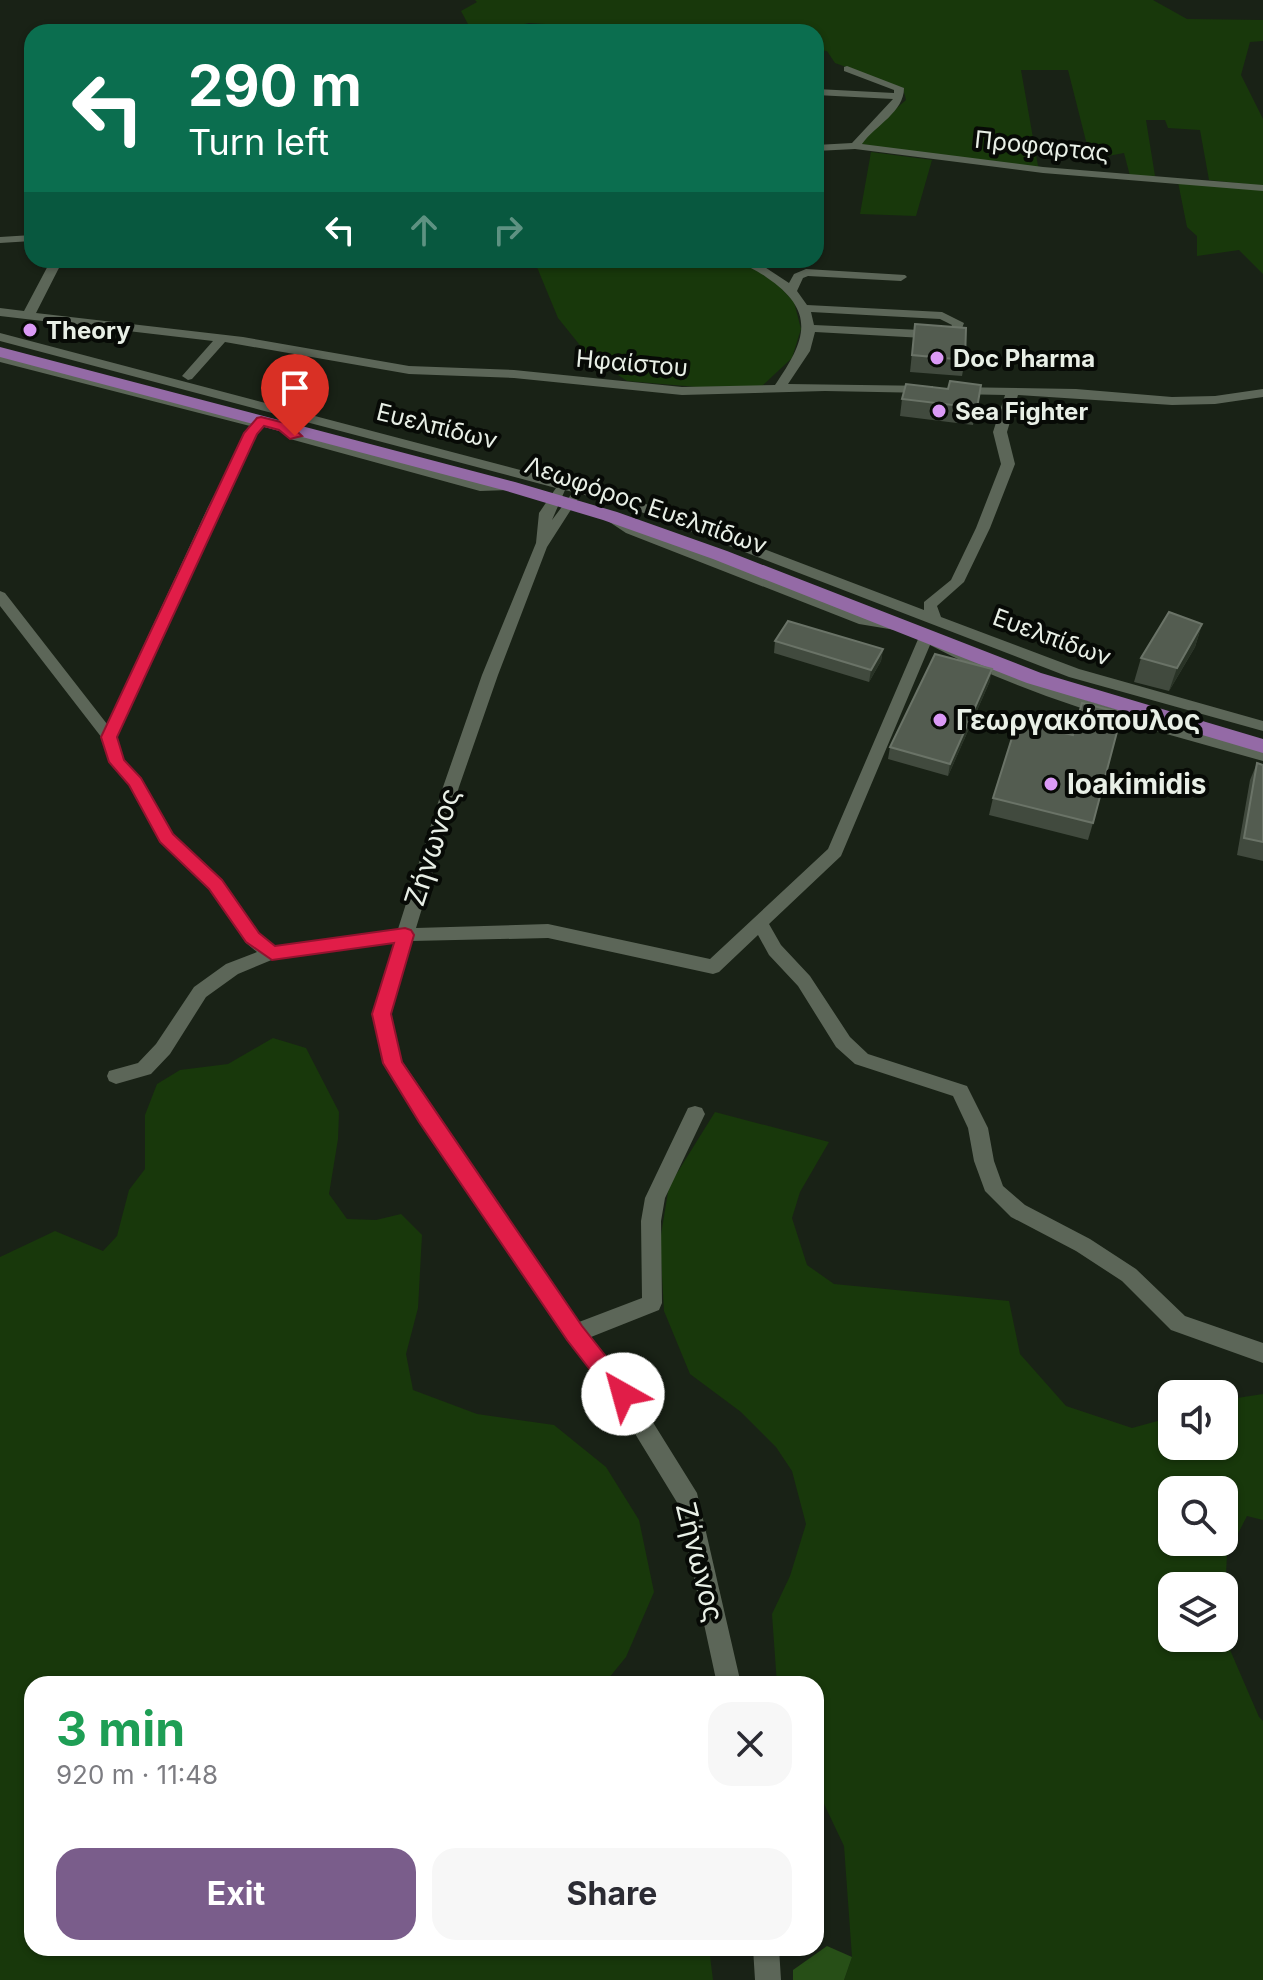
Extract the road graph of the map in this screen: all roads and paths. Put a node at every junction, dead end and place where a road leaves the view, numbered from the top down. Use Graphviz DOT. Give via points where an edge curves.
graph roads {
  1 [pos="847,69"];
  2 [pos="824,92"];
  3 [pos="900,96"];
  4 [pos="855,146"];
  5 [pos="824,148"];
  6 [pos="1263,188"];
  7 [pos="24,238"];
  8 [pos="0,240"];
  9 [pos="53,268"];
  10 [pos="757,268"];
  11 [pos="798,268"];
  12 [pos="798,276"];
  13 [pos="901,277"];
  14 [pos="791,291"];
  15 [pos="804,308"];
  16 [pos="0,312"];
  17 [pos="28,316"];
  18 [pos="809,328"];
  19 [pos="222,338"];
  20 [pos="0,340"];
  21 [pos="0,352"];
  22 [pos="0,358"];
  23 [pos="188,376"];
  24 [pos="779,388"];
  25 [pos="1013,391"];
  26 [pos="1263,393"];
  27 [pos="255,411"];
  28 [pos="385,449"];
  29 [pos="472,464"];
  30 [pos="564,498"];
  31 [pos="773,560"];
  32 [pos="0,596"];
  33 [pos="931,628"];
  34 [pos="1212,716"];
  35 [pos="1263,726"];
  36 [pos="109,737"];
  37 [pos="1252,742"];
  38 [pos="1263,756"];
  39 [pos="760,923"];
  40 [pos="405,935"];
  41 [pos="272,953"];
  42 [pos="116,1076"];
  43 [pos="695,1114"];
  44 [pos="575,1333"];
  45 [pos="1263,1353"];
  46 [pos="727,1676"];
  47 [pos="766,1956"];
  48 [pos="768,1980"];
  1 -- 3 [label="street" via="899,88"];
  2 -- 3 [label="street"];
  3 -- 4 [label="street" via="862,132"];
  4 -- 5 [label="street, Προφαρτας"];
  4 -- 6 [label="street, Προφαρτας" via="1043,170"];
  7 -- 8 [label="street"];
  9 -- 17 [label="street"];
  10 -- 14 [label="street"];
  11 -- 12 [label="street"];
  12 -- 13 [label="street" via="818,272"];
  12 -- 14 [label="street"];
  14 -- 15 [label="street"];
  15 -- 18 [label="street"];
  15 -- 18 [label="street" via="942,316 958,323 956,331 942,335"];
  16 -- 17 [label="street, Ηφαίστου"];
  17 -- 19 [label="street, Ηφαίστου"];
  18 -- 24 [label="street" via="805,347"];
  19 -- 23 [label="street"];
  19 -- 24 [label="street, Ηφαίστου" via="409,370 504,373 682,391"];
  20 -- 27 [label="main road, Λεωφόρος Ευελπίδων"];
  21 -- 27 [label="main road, Λεωφόρος Ευελπίδων"];
  22 -- 27 [label="street" via="246,423"];
  24 -- 25 [label="street, Ηφαίστου"];
  25 -- 26 [label="street, Ηφαίστου" via="1172,401"];
  25 -- 33 [label="street" via="1000,432 1008,464 957,582 929,605"];
  27 -- 28 [label="main road, Λεωφόρος Ευελπίδων"];
  27 -- 28 [label="main road, Λεωφόρος Ευελπίδων" via="284,427"];
  27 -- 36 [label="street" via="251,433"];
  28 -- 29 [label="main road, Λεωφόρος Ευελπίδων"];
  28 -- 30 [label="main road, Λεωφόρος Ευελπίδων"];
  29 -- 30 [label="main road, Λεωφόρος Ευελπίδων"];
  29 -- 31 [label="street, Ευελπίδων" via="633,504"];
  30 -- 31 [label="main road, Λεωφόρος Ευελπίδων" via="648,517"];
  30 -- 33 [label="main road, Λεωφόρος Ευελπίδων" via="895,625"];
  30 -- 40 [label="street, Ζήνωνος" via="477,711"];
  31 -- 33 [label="street, Ευελπίδων"];
  31 -- 34 [label="main road, Λεωφόρος Ευελπίδων" via="1040,668"];
  32 -- 36 [label="street"];
  33 -- 34 [label="street, Ευελπίδων"];
  33 -- 37 [label="main road, Λεωφόρος Ευελπίδων" via="1086,696"];
  33 -- 39 [label="street" via="835,852"];
  34 -- 35 [label="street, Ευελπίδων"];
  34 -- 37 [label="main road, Λεωφόρος Ευελπίδων"];
  36 -- 41 [label="street" via="117,762 135,782 166,838 215,884 252,938"];
  37 -- 38 [label="street"];
  39 -- 40 [label="street" via="713,967 548,931"];
  39 -- 45 [label="street" via="843,1042 862,1059 960,1091 978,1128 995,1191 1018,1211 1129,1275 1178,1323"];
  40 -- 41 [label="street"];
  40 -- 44 [label="street, Ζήνωνος" via="381,1014 393,1063"];
  41 -- 42 [label="street" via="232,969 200,992 144,1069"];
  43 -- 44 [label="street" via="655,1198 652,1303"];
  44 -- 46 [label="street, Ζήνωνος" via="638,1416 689,1501"];
  47 -- 48 [label="street"];
}
